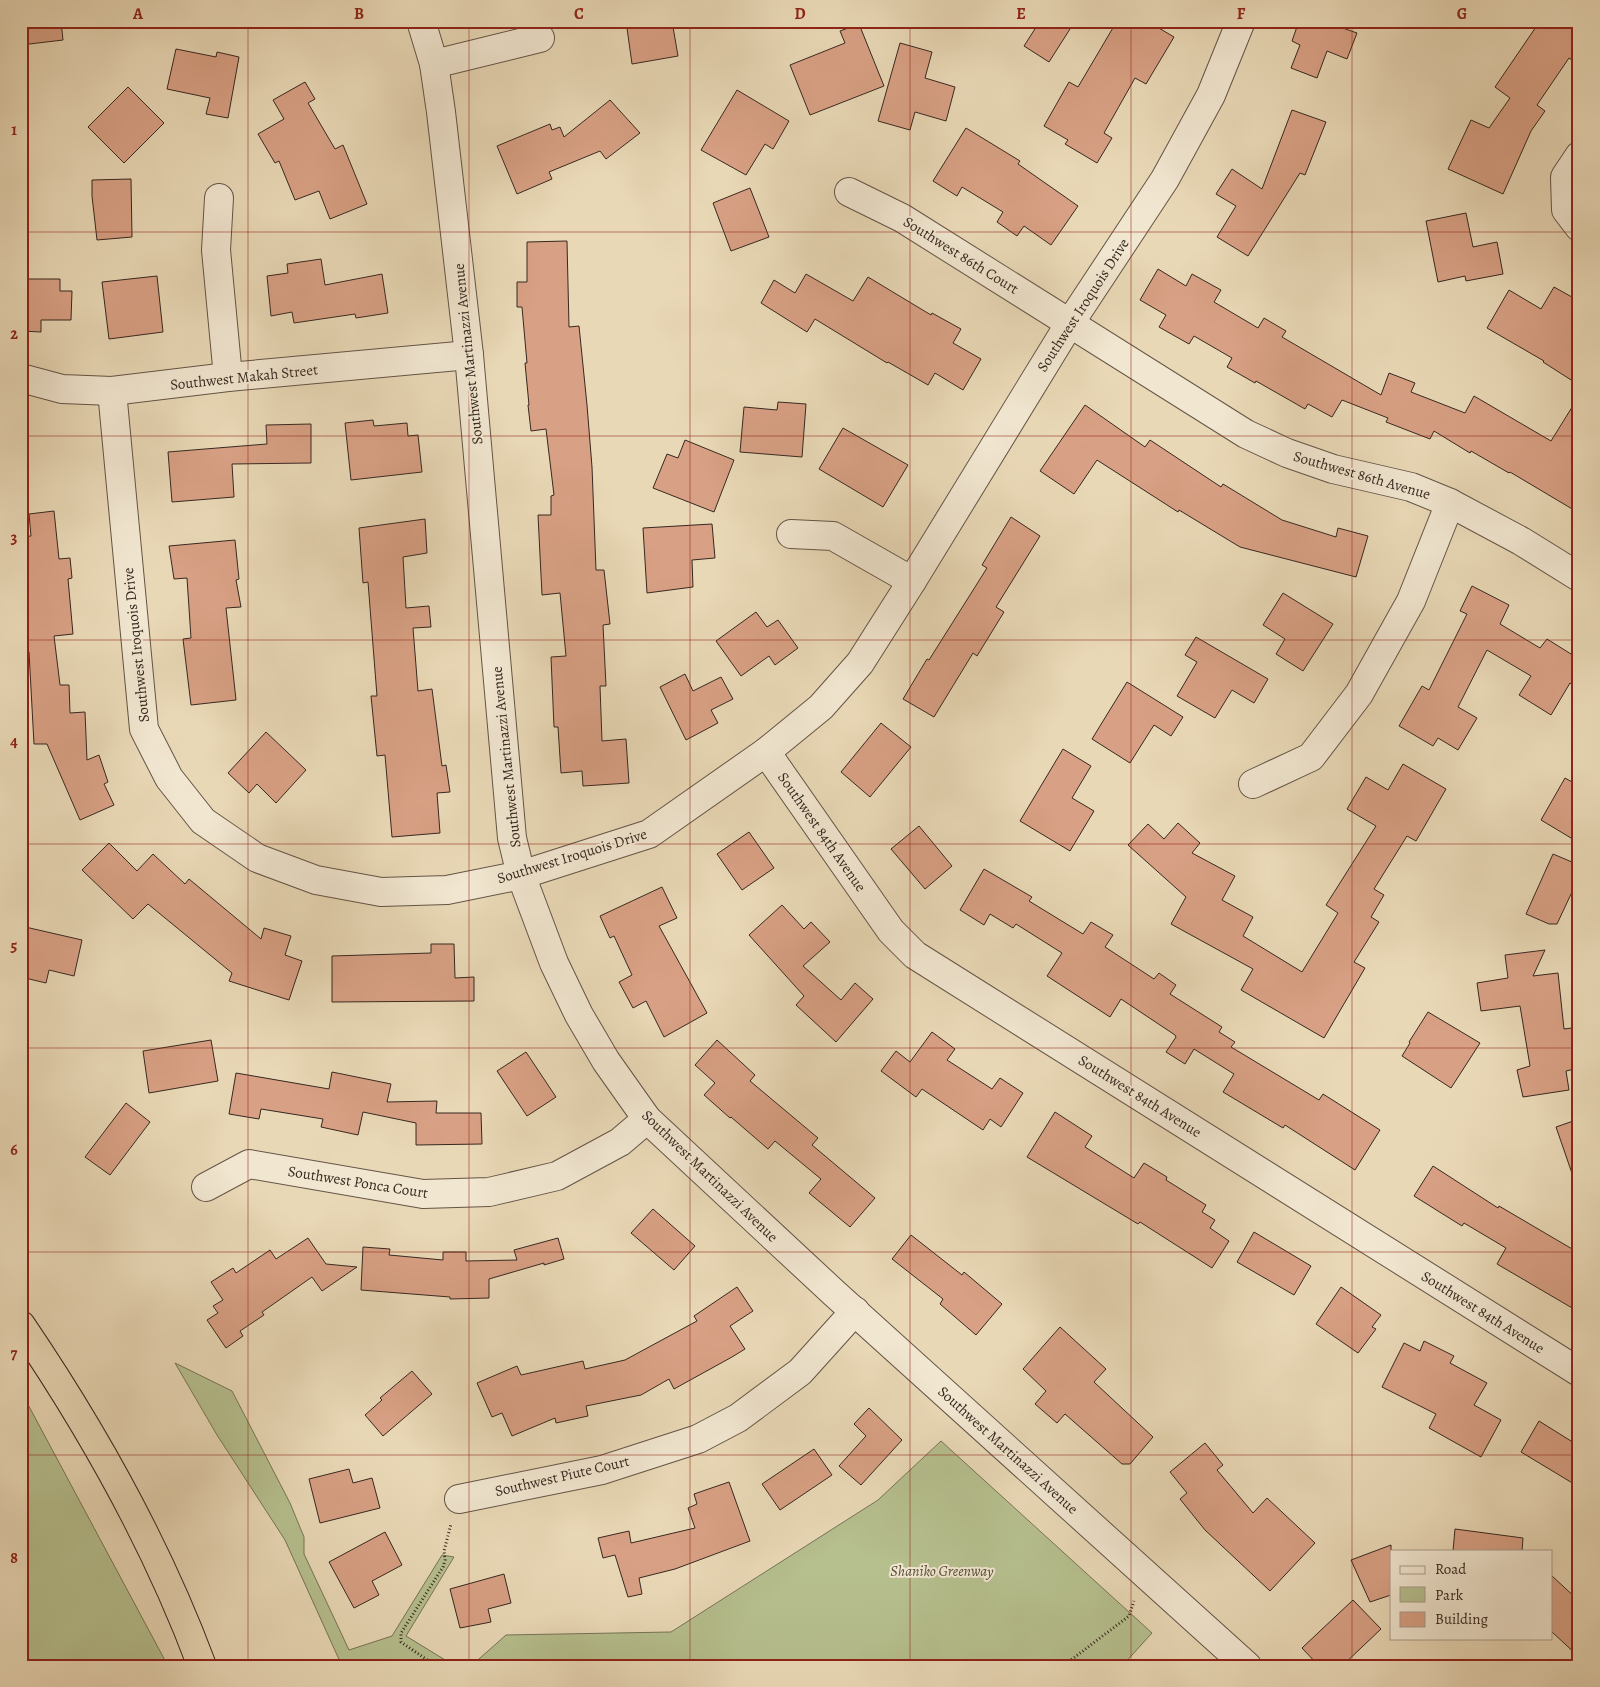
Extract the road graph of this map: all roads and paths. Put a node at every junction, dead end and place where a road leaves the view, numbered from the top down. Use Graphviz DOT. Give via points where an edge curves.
graph roads {
  1 [pos="421,21"];
  2 [pos="1241,21"];
  3 [pos="540,38"];
  4 [pos="434,64"];
  5 [pos="1579,156"];
  6 [pos="849,192"];
  7 [pos="219,198"];
  8 [pos="1579,227"];
  9 [pos="1070,323"];
  10 [pos="469,355"];
  11 [pos="228,377"];
  12 [pos="21,378"];
  13 [pos="112,391"];
  14 [pos="1450,503"];
  15 [pos="791,534"];
  16 [pos="1579,577"];
  17 [pos="912,581"];
  18 [pos="766,752"];
  19 [pos="1253,784"];
  20 [pos="521,874"];
  21 [pos="648,1119"];
  22 [pos="206,1187"];
  23 [pos="855,1311"];
  24 [pos="21,1325"];
  25 [pos="1579,1372"];
  26 [pos="459,1499"];
  27 [pos="1150,1577"];
  28 [pos="202,1666"];
  29 [pos="436,1666"];
  30 [pos="1063,1666"];
  31 [pos="1247,1666"];
  1 -- 4 [label="street, Southwest Martinazzi Avenue"];
  2 -- 9 [label="street, Southwest Iroquois Drive" via="1211,95 1165,179"];
  3 -- 4 [label="street"];
  4 -- 10 [label="street, Southwest Martinazzi Avenue"];
  5 -- 8 [label="street" via="1565,177 1566,210"];
  6 -- 9 [label="street, Southwest 86th Court" via="902,218"];
  7 -- 11 [label="street" via="216,250"];
  9 -- 14 [label="street, Southwest 86th Avenue" via="1246,434 1287,454 1333,469 1411,487"];
  9 -- 17 [label="street, Southwest Iroquois Drive"];
  10 -- 11 [label="street, Southwest Makah Street"];
  10 -- 20 [label="street, Southwest Martinazzi Avenue" via="512,838"];
  11 -- 13 [label="street, Southwest Makah Street"];
  12 -- 13 [label="street, Southwest Makah Street" via="62,389"];
  13 -- 20 [label="street, Southwest Iroquois Drive" via="144,729 169,778 203,821 257,858 316,880 381,892 447,890"];
  14 -- 16 [label="street, Southwest 86th Avenue"];
  14 -- 19 [label="street" via="1411,601 1359,694 1311,757"];
  15 -- 17 [label="street" via="833,536"];
  17 -- 18 [label="street, Southwest Iroquois Drive" via="853,670 821,708"];
  18 -- 20 [label="street, Southwest Iroquois Drive" via="649,834"];
  18 -- 25 [label="street, Southwest 84th Avenue" via="890,930 915,955"];
  20 -- 21 [label="street, Southwest Martinazzi Avenue" via="554,963 579,1015 606,1061"];
  21 -- 22 [label="street, Southwest Ponca Court" via="620,1142 558,1176 489,1192 423,1194 249,1164"];
  21 -- 23 [label="street, Southwest Martinazzi Avenue"];
  23 -- 26 [label="street, Southwest Piute Court" via="800,1372 738,1418 698,1439 602,1470"];
  23 -- 27 [label="street, Southwest Martinazzi Avenue"];
  24 -- 28 [label="highway" via="52,1370 124,1496 147,1540"];
  26 -- 29 [label="path" via="444,1551 444,1567 400,1637 401,1642"];
  27 -- 30 [label="path" via="1137,1594 1129,1616"];
  27 -- 31 [label="street, Southwest Martinazzi Avenue"];
}
